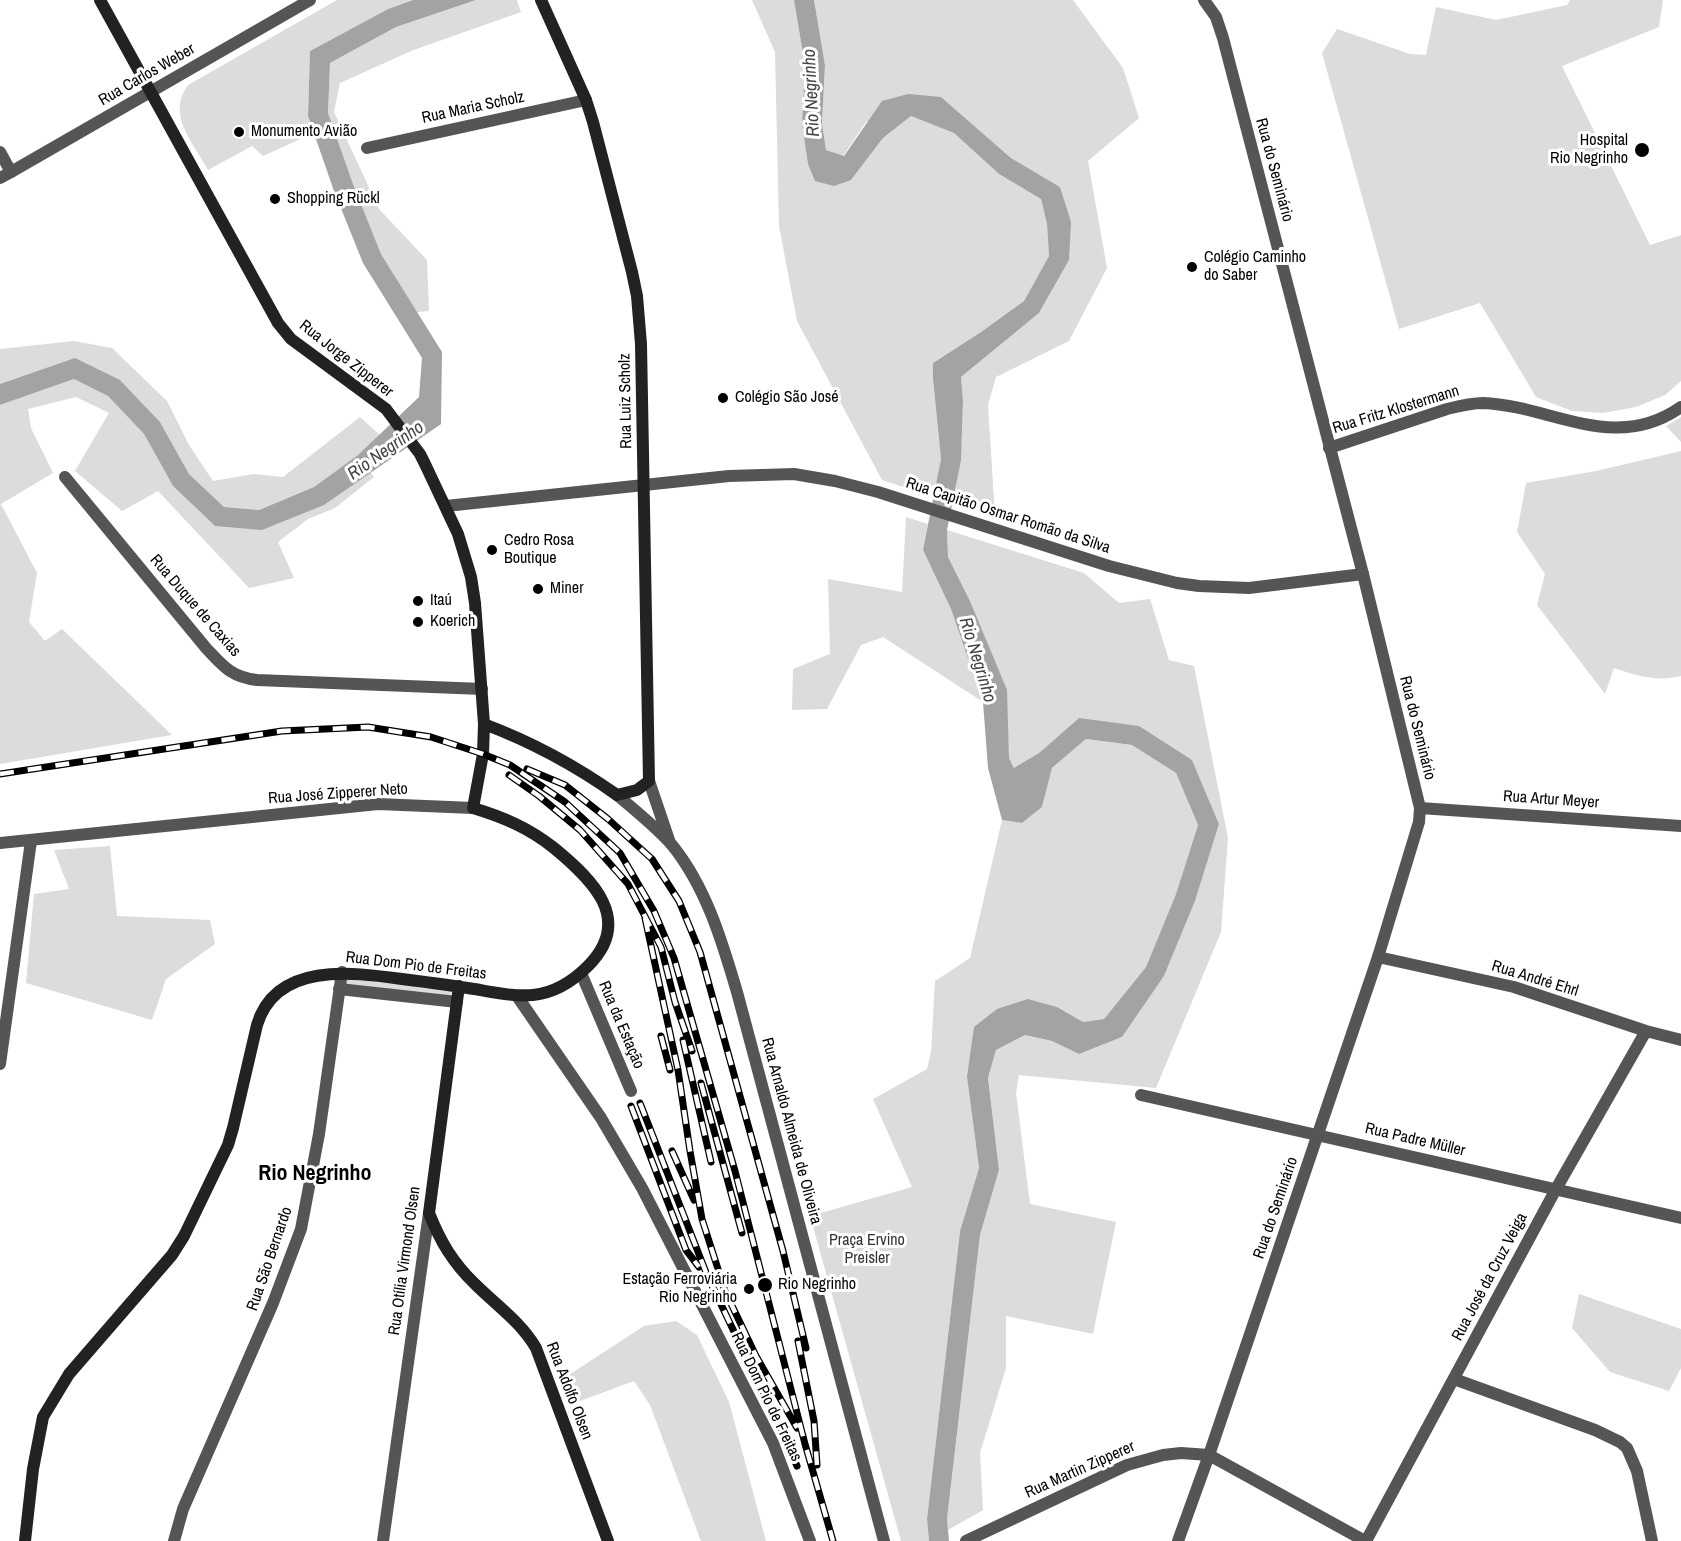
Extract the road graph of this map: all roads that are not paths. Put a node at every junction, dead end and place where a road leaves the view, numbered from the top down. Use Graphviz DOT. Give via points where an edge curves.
graph roads {
  1 [pos="100,0"];
  2 [pos="310,0"];
  3 [pos="541,0"];
  4 [pos="1203,0"];
  5 [pos="150,92"];
  6 [pos="586,100"];
  7 [pos="367,148"];
  8 [pos="0,152"];
  9 [pos="6,175"];
  10 [pos="1681,407"];
  11 [pos="1329,448"];
  12 [pos="65,477"];
  13 [pos="644,485"];
  14 [pos="446,506"];
  15 [pos="1363,574"];
  16 [pos="482,689"];
  17 [pos="484,724"];
  18 [pos="649,781"];
  19 [pos="617,795"];
  20 [pos="473,808"];
  21 [pos="1420,808"];
  22 [pos="1681,826"];
  23 [pos="31,841"];
  24 [pos="0,843"];
  25 [pos="671,844"];
  26 [pos="1378,957"];
  27 [pos="342,972"];
  28 [pos="581,973"];
  29 [pos="459,986"];
  30 [pos="339,989"];
  31 [pos="518,996"];
  32 [pos="457,1002"];
  33 [pos="1646,1031"];
  34 [pos="1681,1040"];
  35 [pos="0,1064"];
  36 [pos="631,1091"];
  37 [pos="1142,1095"];
  38 [pos="1319,1135"];
  39 [pos="1556,1189"];
  40 [pos="429,1214"];
  41 [pos="1681,1218"];
  42 [pos="1454,1378"];
  43 [pos="1209,1455"];
  44 [pos="968,1540"];
  45 [pos="25,1541"];
  46 [pos="174,1541"];
  47 [pos="383,1541"];
  48 [pos="608,1541"];
  49 [pos="810,1541"];
  50 [pos="884,1541"];
  51 [pos="1178,1541"];
  52 [pos="1366,1541"];
  53 [pos="1652,1541"];
  1 -- 5 [label="main road, Rua Jorge Zipperer"];
  2 -- 5 [label="street, Rua Carlos Weber"];
  3 -- 6 [label="main road, Rua Luiz Scholz"];
  4 -- 11 [label="street, Rua do Seminário" via="1216,17 1223,38"];
  5 -- 9 [label="street, Rua Carlos Weber"];
  5 -- 14 [label="main road, Rua Jorge Zipperer" via="284,331 386,409 420,454"];
  6 -- 7 [label="street, Rua Maria Scholz"];
  6 -- 13 [label="main road, Rua Luiz Scholz" via="637,296"];
  8 -- 9 [label="street"];
  10 -- 11 [label="street, Rua Fritz Klostermann" via="1638,426 1599,428 1506,406 1466,404"];
  11 -- 15 [label="street, Rua do Seminário"];
  12 -- 16 [label="street, Rua Duque de Caxias" via="231,673 256,680"];
  13 -- 14 [label="street, Rua Capitão Osmar Romão da Silva"];
  13 -- 15 [label="street, Rua Capitão Osmar Romão da Silva" via="738,475 794,474 857,486 1116,568 1199,586 1249,588"];
  13 -- 18 [label="main road, Rua Luiz Scholz"];
  14 -- 16 [label="main road, Rua Jorge Zipperer" via="471,577"];
  15 -- 21 [label="street, Rua do Seminário"];
  16 -- 17 [label="main road, Rua Jorge Zipperer"];
  17 -- 19 [label="main road, Rua Arnaldo Almeida de Oliveira" via="545,750"];
  17 -- 20 [label="main road, Rua Jorge Zipperer"];
  18 -- 19 [label="main road" via="637,790"];
  18 -- 25 [label="street, Rua Arnaldo Almeida de Oliveira"];
  19 -- 25 [label="street, Rua Arnaldo Almeida de Oliveira"];
  20 -- 23 [label="street, Rua José Zipperer Neto" via="378,804"];
  20 -- 28 [label="main road, Rua José Zipperer Neto" via="499,815 546,842 598,892 608,914 608,938"];
  21 -- 22 [label="street, Rua Artur Meyer"];
  21 -- 26 [label="street, Rua do Seminário"];
  23 -- 24 [label="street, Rua José Zipperer Neto"];
  23 -- 35 [label="street"];
  25 -- 50 [label="street, Rua Arnaldo Almeida de Oliveira" via="696,881 728,961"];
  26 -- 33 [label="street, Rua André Ehrl" via="1514,987"];
  26 -- 38 [label="street, Rua do Seminário"];
  27 -- 29 [label="main road, Rua Dom Pio de Freitas"];
  27 -- 30 [label="street, Rua São Bernardo"];
  27 -- 45 [label="main road, Rua Dom Pio de Freitas" via="314,976 281,989 262,1009 228,1145 184,1236 69,1374 43,1417"];
  28 -- 31 [label="main road, Rua José Zipperer Neto" via="547,992"];
  28 -- 36 [label="street, Rua da Estação"];
  29 -- 31 [label="main road, Rua Dom Pio de Freitas"];
  29 -- 32 [label="main road, Rua Otília Virmond Olsen"];
  30 -- 32 [label="street"];
  30 -- 46 [label="street, Rua São Bernardo" via="301,1229 183,1509"];
  31 -- 49 [label="street, Rua Dom Pio de Freitas" via="601,1118 642,1188 769,1434"];
  32 -- 40 [label="main road, Rua Otília Virmond Olsen"];
  33 -- 34 [label="street, Rua André Ehrl"];
  33 -- 39 [label="street, Rua José da Cruz Veiga"];
  37 -- 38 [label="street, Rua Padre Müller"];
  38 -- 39 [label="street, Rua Padre Müller"];
  38 -- 43 [label="street, Rua do Seminário"];
  39 -- 41 [label="street, Rua Padre Müller"];
  39 -- 42 [label="street, Rua José da Cruz Veiga"];
  40 -- 47 [label="street, Rua Otília Virmond Olsen"];
  40 -- 48 [label="main road, Rua Adolfo Olsen" via="447,1253 474,1284 519,1324 536,1348"];
  42 -- 52 [label="street, Rua José da Cruz Veiga"];
  42 -- 53 [label="street" via="1620,1442 1627,1448 1637,1471"];
  43 -- 44 [label="street, Rua Martin Zipperer" via="1163,1455 1127,1465"];
  43 -- 51 [label="street, Rua do Seminário"];
  43 -- 52 [label="street, Rua Martin Zipperer"];
}
